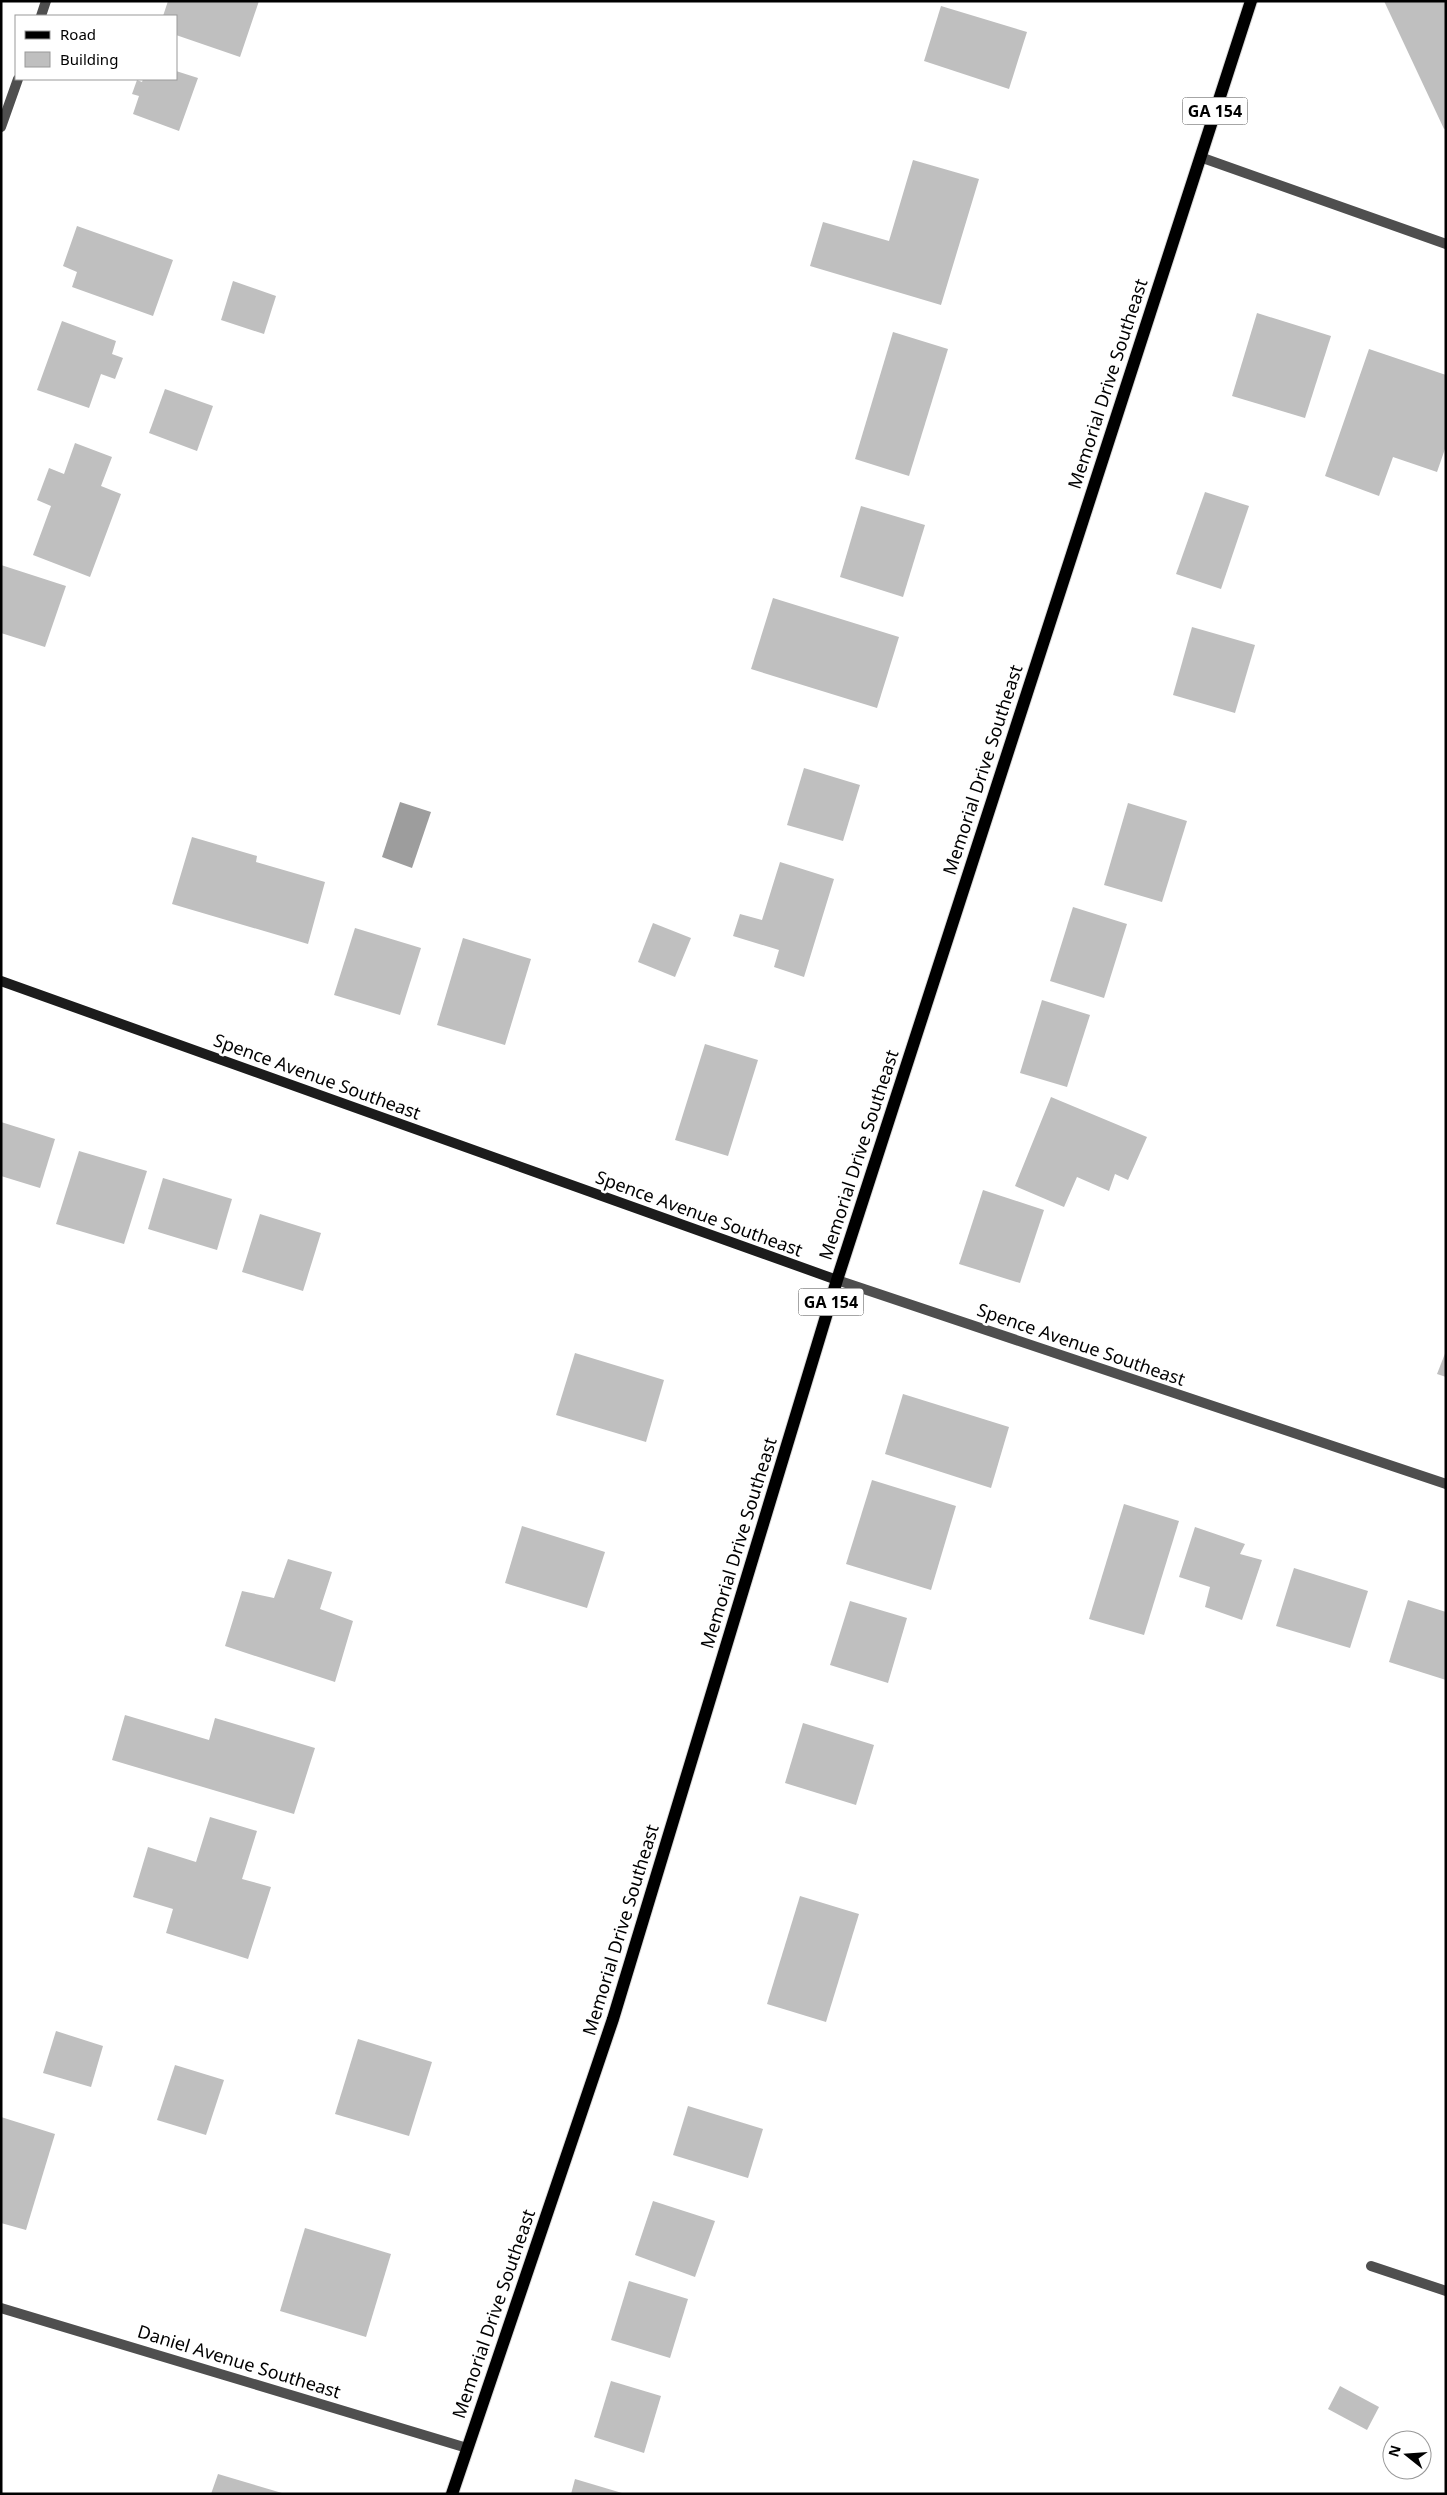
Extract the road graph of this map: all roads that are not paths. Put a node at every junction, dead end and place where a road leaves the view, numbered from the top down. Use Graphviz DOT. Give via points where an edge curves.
graph roads {
  1 [pos="46,1"];
  2 [pos="1251,1"];
  3 [pos="41,15"];
  4 [pos="18,80"];
  5 [pos="1,127"];
  6 [pos="1200,157"];
  7 [pos="1446,244"];
  8 [pos="1,981"];
  9 [pos="837,1280"];
  10 [pos="1446,1484"];
  11 [pos="1370,2266"];
  12 [pos="1446,2291"];
  13 [pos="1,2308"];
  14 [pos="467,2448"];
  15 [pos="452,2494"];
  1 -- 3 [label="street"];
  2 -- 6 [label="main road, Memorial Drive Southeast / GA 154"];
  4 -- 5 [label="street"];
  6 -- 7 [label="street"];
  6 -- 9 [label="main road, Memorial Drive Southeast / GA 154"];
  8 -- 9 [label="street, Spence Avenue Southeast"];
  9 -- 10 [label="street, Spence Avenue Southeast"];
  9 -- 14 [label="main road, Memorial Drive Southeast / GA 154" via="613,2019"];
  11 -- 12 [label="street"];
  13 -- 14 [label="street, Daniel Avenue Southeast"];
  14 -- 15 [label="main road, Memorial Drive Southeast / GA 154"];
}
